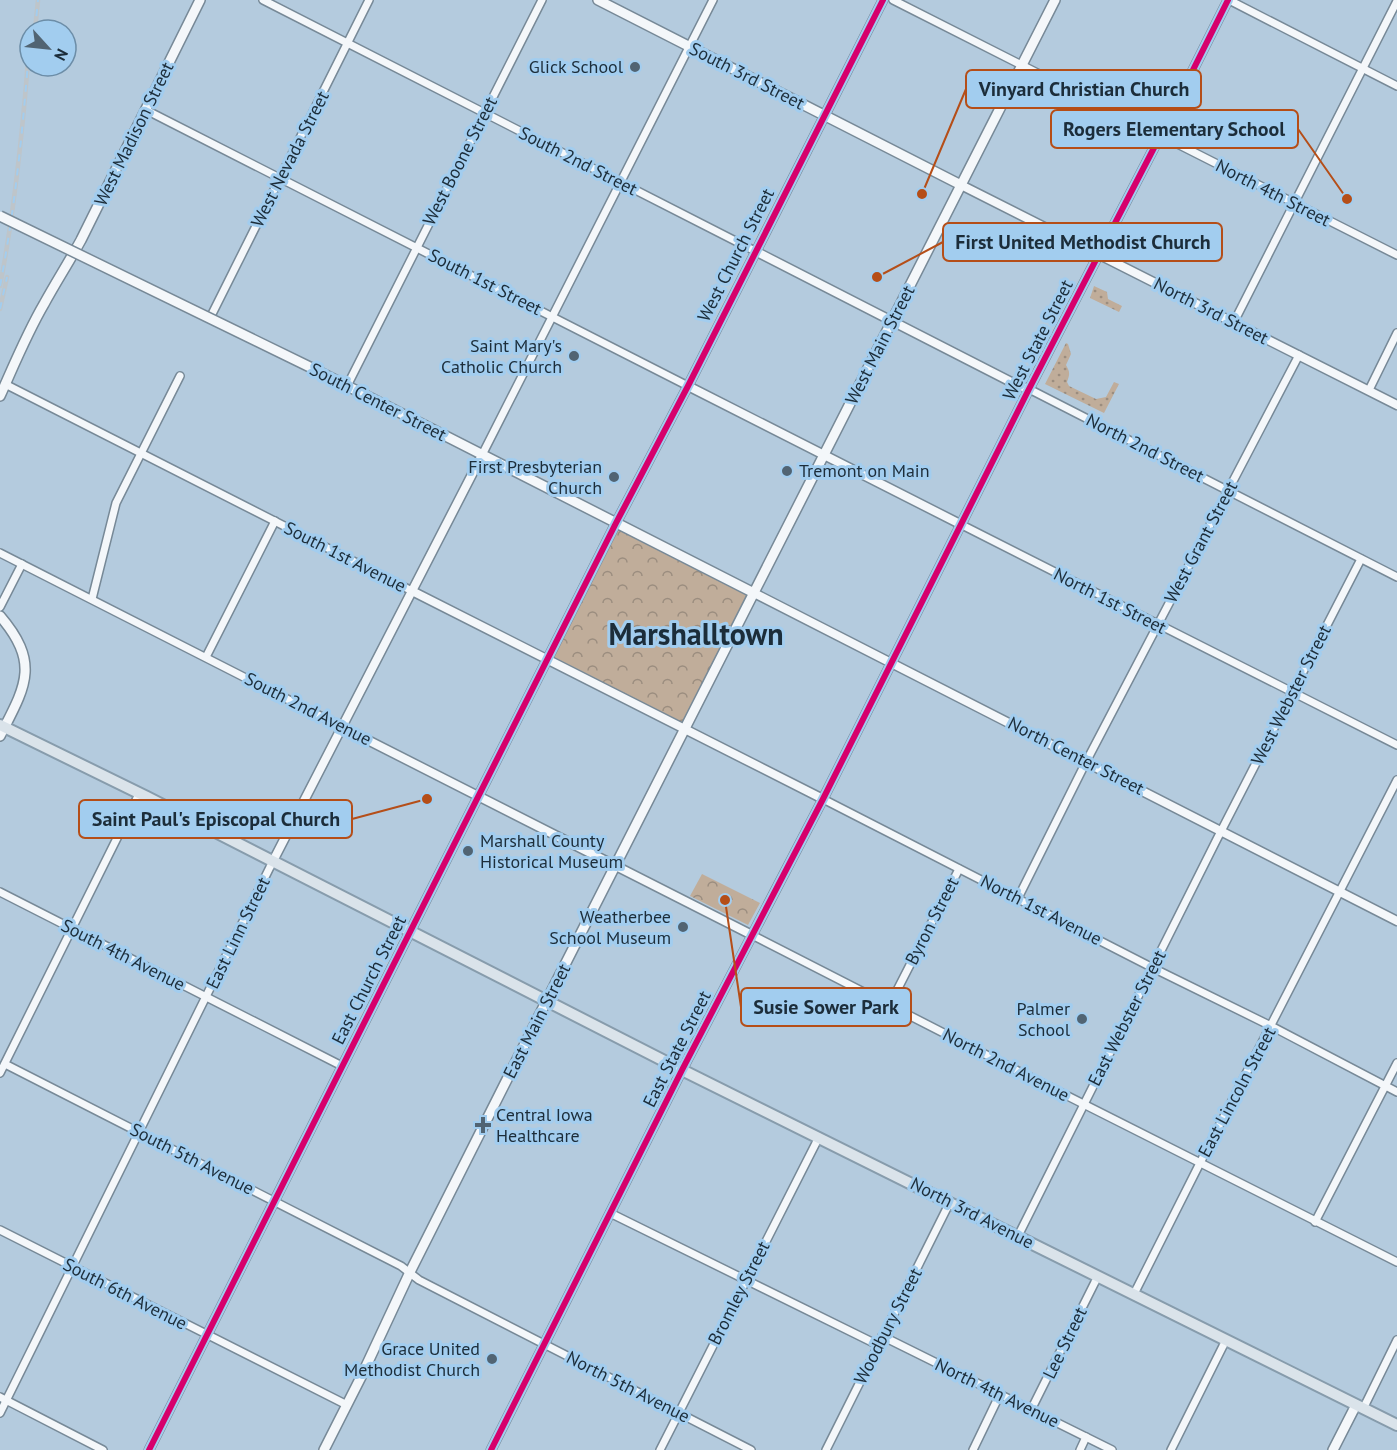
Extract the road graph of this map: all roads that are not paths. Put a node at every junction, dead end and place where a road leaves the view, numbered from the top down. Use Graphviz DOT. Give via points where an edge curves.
graph roads {
  1 [pos="200,0"];
  2 [pos="263,0"];
  3 [pos="369,0"];
  4 [pos="542,0"];
  5 [pos="598,0"];
  6 [pos="713,0"];
  7 [pos="883,0"];
  8 [pos="893,0"];
  9 [pos="1055,0"];
  10 [pos="1229,0"];
  11 [pos="1397,1"];
  12 [pos="348,43"];
  13 [pos="690,47"];
  14 [pos="1022,65"];
  15 [pos="1362,68"];
  16 [pos="1397,86"];
  17 [pos="146,110"];
  18 [pos="484,113"];
  19 [pos="824,115"];
  20 [pos="1160,135"];
  21 [pos="280,178"];
  22 [pos="621,183"];
  23 [pos="961,185"];
  24 [pos="1294,204"];
  25 [pos="0,216"];
  26 [pos="417,248"];
  27 [pos="755,251"];
  28 [pos="1099,254"];
  29 [pos="1397,255"];
  30 [pos="552,317"];
  31 [pos="210,318"];
  32 [pos="892,321"];
  33 [pos="1234,322"];
  34 [pos="1397,333"];
  35 [pos="1299,355"];
  36 [pos="180,376"];
  37 [pos="5,384"];
  38 [pos="347,386"];
  39 [pos="688,386"];
  40 [pos="1029,390"];
  41 [pos="1369,390"];
  42 [pos="0,396"];
  43 [pos="1397,405"];
  44 [pos="141,453"];
  45 [pos="482,455"];
  46 [pos="824,455"];
  47 [pos="1228,490"];
  48 [pos="275,521"];
  49 [pos="616,523"];
  50 [pos="962,525"];
  51 [pos="0,553"];
  52 [pos="1361,559"];
  53 [pos="22,564"];
  54 [pos="1397,577"];
  55 [pos="412,591"];
  56 [pos="754,593"];
  57 [pos="92,599"];
  58 [pos="0,607"];
  59 [pos="0,616"];
  60 [pos="1158,625"];
  61 [pos="206,657"];
  62 [pos="547,659"];
  63 [pos="892,663"];
  64 [pos="1292,692"];
  65 [pos="342,727"];
  66 [pos="2,729"];
  67 [pos="685,729"];
  68 [pos="1397,745"];
  69 [pos="1086,762"];
  70 [pos="1397,780"];
  71 [pos="139,794"];
  72 [pos="478,796"];
  73 [pos="823,798"];
  74 [pos="1221,831"];
  75 [pos="273,861"];
  76 [pos="615,866"];
  77 [pos="959,869"];
  78 [pos="1340,891"];
  79 [pos="0,892"];
  80 [pos="1018,898"];
  81 [pos="1397,921"];
  82 [pos="72,929"];
  83 [pos="410,930"];
  84 [pos="753,935"];
  85 [pos="1153,968"];
  86 [pos="206,997"];
  87 [pos="547,1000"];
  88 [pos="889,1005"];
  89 [pos="1271,1026"];
  90 [pos="1397,1063"];
  91 [pos="5,1064"];
  92 [pos="342,1066"];
  93 [pos="682,1070"];
  94 [pos="0,1073"];
  95 [pos="1385,1086"];
  96 [pos="1397,1092"];
  97 [pos="1084,1104"];
  98 [pos="139,1132"];
  99 [pos="819,1137"];
  100 [pos="1200,1163"];
  101 [pos="274,1201"];
  102 [pos="950,1202"];
  103 [pos="610,1213"];
  104 [pos="1315,1222"];
  105 [pos="0,1230"];
  106 [pos="1018,1236"];
  107 [pos="1397,1262"];
  108 [pos="72,1267"];
  109 [pos="410,1272"];
  110 [pos="1098,1276"];
  111 [pos="746,1280"];
  112 [pos="1134,1294"];
  113 [pos="207,1335"];
  114 [pos="882,1336"];
  115 [pos="1226,1340"];
  116 [pos="1397,1340"];
  117 [pos="544,1344"];
  118 [pos="878,1345"];
  119 [pos="1000,1395"];
  120 [pos="3,1399"];
  121 [pos="347,1405"];
  122 [pos="1359,1407"];
  123 [pos="1031,1410"];
  124 [pos="0,1413"];
  125 [pos="679,1413"];
  126 [pos="1397,1425"];
  127 [pos="1086,1437"];
  128 [pos="98,1449"];
  129 [pos="149,1450"];
  130 [pos="324,1450"];
  131 [pos="491,1450"];
  132 [pos="660,1450"];
  133 [pos="751,1450"];
  134 [pos="826,1450"];
  135 [pos="973,1450"];
  136 [pos="1080,1450"];
  137 [pos="1112,1450"];
  138 [pos="1171,1450"];
  139 [pos="1333,1450"];
  1 -- 17 [label="main road, West Madison Street"];
  2 -- 12 [label="street, South 2nd Street"];
  3 -- 12 [label="street, West Nevada Street"];
  4 -- 18 [label="street, West Boone Street"];
  5 -- 13 [label="main road, South 3rd Street"];
  6 -- 13 [label="street"];
  7 -- 19 [label="street, West Church Street"];
  8 -- 14 [label="street, North 4th Street"];
  9 -- 14 [label="main road, West Main Street"];
  10 -- 15 [label="street"];
  10 -- 20 [label="street, West State Street"];
  11 -- 15 [label="street"];
  12 -- 18 [label="street, South 2nd Street"];
  12 -- 21 [label="street, West Nevada Street"];
  13 -- 19 [label="main road, South 3rd Street"];
  13 -- 22 [label="street"];
  14 -- 20 [label="street, North 4th Street"];
  14 -- 23 [label="main road, West Main Street"];
  15 -- 16 [label="street"];
  15 -- 24 [label="street"];
  17 -- 21 [label="street, South 1st Street"];
  17 -- 37 [label="main road, West Madison Street" via="67,267 24,340"];
  18 -- 22 [label="street, South 2nd Street"];
  18 -- 26 [label="street, West Boone Street"];
  19 -- 23 [label="main road, South 3rd Street"];
  19 -- 27 [label="street, West Church Street"];
  20 -- 24 [label="street, North 4th Street"];
  20 -- 28 [label="street, West State Street"];
  21 -- 26 [label="street, South 1st Street"];
  21 -- 31 [label="street, West Nevada Street"];
  22 -- 27 [label="street, South 2nd Street"];
  22 -- 30 [label="street"];
  23 -- 28 [label="street, North 3rd Street"];
  23 -- 32 [label="main road, West Main Street"];
  24 -- 29 [label="street, North 4th Street"];
  24 -- 33 [label="street"];
  25 -- 38 [label="main road, South Center Street, bridge"];
  26 -- 30 [label="street, South 1st Street"];
  26 -- 38 [label="street, West Boone Street"];
  27 -- 32 [label="street, South 2nd Street"];
  27 -- 39 [label="street, West Church Street"];
  28 -- 33 [label="street, North 3rd Street"];
  28 -- 40 [label="street, West State Street"];
  30 -- 39 [label="street, South 1st Street"];
  30 -- 45 [label="street"];
  32 -- 40 [label="street, North 2nd Street"];
  32 -- 46 [label="main road, West Main Street"];
  33 -- 35 [label="street, North 3rd Street"];
  34 -- 41 [label="street"];
  35 -- 41 [label="street, North 3rd Street"];
  35 -- 47 [label="street, West Grant Street"];
  36 -- 44 [label="street"];
  37 -- 42 [label="main road, West Madison Street"];
  37 -- 44 [label="street, South 1st Avenue"];
  38 -- 45 [label="main road, South Center Street"];
  39 -- 46 [label="street, South 1st Street"];
  39 -- 49 [label="street, West Church Street"];
  40 -- 47 [label="street, North 2nd Street"];
  40 -- 50 [label="street, West State Street"];
  41 -- 43 [label="street, North 3rd Street"];
  44 -- 48 [label="street, South 1st Avenue"];
  44 -- 57 [label="street" via="116,503"];
  45 -- 49 [label="main road, South Center Street"];
  45 -- 55 [label="street, East Linn Street"];
  46 -- 50 [label="street, North 1st Street"];
  46 -- 56 [label="main road, West Main Street"];
  47 -- 52 [label="street, North 2nd Street"];
  47 -- 60 [label="street, West Grant Street"];
  48 -- 55 [label="street, South 1st Avenue"];
  48 -- 61 [label="street"];
  49 -- 56 [label="main road, South Center Street"];
  49 -- 62 [label="street, East Church Street"];
  50 -- 60 [label="street, North 1st Street"];
  50 -- 63 [label="street, West State Street"];
  51 -- 53 [label="street, South 2nd Avenue"];
  52 -- 54 [label="street, North 2nd Street"];
  52 -- 64 [label="street, West Webster Street"];
  53 -- 57 [label="street, South 2nd Avenue"];
  53 -- 58 [label="street"];
  55 -- 62 [label="street, South 1st Avenue"];
  55 -- 65 [label="street, East Linn Street"];
  56 -- 63 [label="street, North Center Street"];
  56 -- 67 [label="main road, East Main Street"];
  57 -- 61 [label="street, South 2nd Avenue"];
  59 -- 66 [label="main road" via="19,642 26,666 22,690"];
  60 -- 64 [label="street, North 1st Street"];
  60 -- 69 [label="street, West Grant Street"];
  61 -- 65 [label="street, South 2nd Avenue"];
  62 -- 67 [label="street, South 1st Avenue"];
  62 -- 72 [label="street, East Church Street"];
  63 -- 69 [label="street, North Center Street"];
  63 -- 73 [label="street, East State Street"];
  64 -- 68 [label="street, North 1st Street"];
  64 -- 74 [label="street, West Webster Street"];
  65 -- 72 [label="street, South 2nd Avenue"];
  65 -- 75 [label="street, East Linn Street"];
  66 -- 71 [label="main road, North 3rd Avenue"];
  67 -- 73 [label="street, North 1st Avenue"];
  67 -- 76 [label="main road, East Main Street"];
  69 -- 74 [label="street, North Center Street"];
  69 -- 80 [label="street, West Grant Street"];
  70 -- 78 [label="street, East Lincoln Street"];
  71 -- 75 [label="main road, North 3rd Avenue"];
  71 -- 82 [label="street"];
  72 -- 76 [label="street, South 2nd Avenue"];
  72 -- 83 [label="street, East Church Street"];
  73 -- 77 [label="street, North 1st Avenue"];
  73 -- 84 [label="street, East State Street"];
  74 -- 78 [label="street, North Center Street"];
  74 -- 85 [label="street, East Webster Street"];
  75 -- 83 [label="main road, North 3rd Avenue"];
  75 -- 86 [label="street, East Linn Street"];
  76 -- 84 [label="street, North 2nd Avenue"];
  76 -- 87 [label="main road, East Main Street"];
  77 -- 80 [label="street, North 1st Avenue"];
  77 -- 88 [label="street, Byron Street"];
  78 -- 81 [label="street, North Center Street"];
  78 -- 89 [label="street, East Lincoln Street"];
  79 -- 82 [label="street, South 4th Avenue"];
  80 -- 85 [label="street, North 1st Avenue"];
  82 -- 86 [label="street, South 4th Avenue"];
  82 -- 91 [label="street"];
  83 -- 87 [label="main road, North 3rd Avenue"];
  83 -- 92 [label="street, East Church Street"];
  84 -- 88 [label="street, North 2nd Avenue"];
  84 -- 93 [label="street, East State Street"];
  85 -- 89 [label="street, North 1st Avenue"];
  85 -- 97 [label="street, East Webster Street"];
  86 -- 92 [label="street, South 4th Avenue"];
  86 -- 98 [label="street, East Linn Street"];
  87 -- 93 [label="main road, North 3rd Avenue"];
  87 -- 109 [label="main road, East Main Street"];
  88 -- 97 [label="street, North 2nd Avenue"];
  89 -- 95 [label="street, North 1st Avenue"];
  89 -- 100 [label="street, East Lincoln Street"];
  90 -- 95 [label="street"];
  91 -- 94 [label="street"];
  91 -- 98 [label="street, South 5th Avenue"];
  92 -- 101 [label="street, East Church Street"];
  93 -- 99 [label="main road, North 3rd Avenue"];
  93 -- 103 [label="street, East State Street"];
  95 -- 96 [label="street, North 1st Avenue"];
  95 -- 104 [label="street"];
  97 -- 100 [label="street, North 2nd Avenue"];
  97 -- 106 [label="street, East Webster Street"];
  98 -- 101 [label="street, South 5th Avenue"];
  98 -- 108 [label="street, East Linn Street"];
  99 -- 102 [label="main road, North 3rd Avenue"];
  99 -- 111 [label="street, Bromley Street"];
  100 -- 104 [label="street, North 2nd Avenue"];
  100 -- 112 [label="street, East Lincoln Street"];
  101 -- 109 [label="street, South 5th Avenue"];
  101 -- 113 [label="street, East Church Street"];
  102 -- 106 [label="main road, North 3rd Avenue"];
  102 -- 114 [label="street, Woodbury Street"];
  103 -- 111 [label="street"];
  103 -- 117 [label="street, East State Street"];
  104 -- 107 [label="street, North 2nd Avenue"];
  105 -- 108 [label="street, South 6th Avenue"];
  106 -- 110 [label="main road, North 3rd Avenue"];
  108 -- 113 [label="street, South 6th Avenue"];
  108 -- 120 [label="street, East Linn Street"];
  109 -- 117 [label="street, North 5th Avenue"];
  109 -- 121 [label="main road, East Main Street"];
  110 -- 112 [label="main road, North 3rd Avenue"];
  110 -- 123 [label="street, Lee Street"];
  111 -- 118 [label="street"];
  111 -- 125 [label="street, Bromley Street"];
  112 -- 115 [label="main road, North 3rd Avenue"];
  113 -- 121 [label="street, South 6th Avenue"];
  113 -- 129 [label="street, East Church Street"];
  114 -- 118 [label="street, Woodbury Street"];
  114 -- 119 [label="street, North 4th Avenue"];
  115 -- 122 [label="main road, North 3rd Avenue"];
  115 -- 138 [label="street"];
  116 -- 122 [label="street"];
  117 -- 125 [label="street, North 5th Avenue"];
  117 -- 131 [label="street, East State Street"];
  118 -- 134 [label="street, Woodbury Street"];
  119 -- 123 [label="street, North 4th Avenue"];
  119 -- 135 [label="street"];
  120 -- 124 [label="street, East Linn Street"];
  120 -- 128 [label="street"];
  121 -- 130 [label="main road, East Main Street"];
  122 -- 126 [label="main road, North 3rd Avenue"];
  122 -- 139 [label="main road"];
  123 -- 127 [label="street, North 4th Avenue"];
  125 -- 132 [label="street, Bromley Street"];
  125 -- 133 [label="street, North 5th Avenue"];
  127 -- 136 [label="street"];
  127 -- 137 [label="street, North 4th Avenue"];
}
